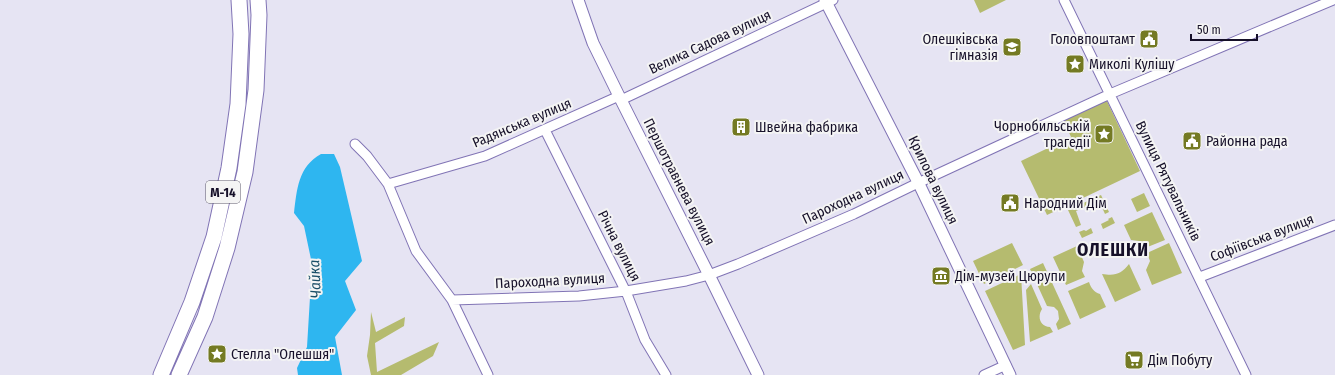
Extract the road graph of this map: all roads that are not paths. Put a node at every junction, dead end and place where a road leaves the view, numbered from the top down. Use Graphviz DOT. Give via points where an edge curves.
graph roads {
  1 [pos="239,0"];
  2 [pos="258,0"];
  3 [pos="578,0"];
  4 [pos="1064,0"];
  5 [pos="1333,0"];
  6 [pos="828,1"];
  7 [pos="1110,94"];
  8 [pos="620,98"];
  9 [pos="545,130"];
  10 [pos="355,144"];
  11 [pos="918,182"];
  12 [pos="388,184"];
  13 [pos="1335,225"];
  14 [pos="709,275"];
  15 [pos="1200,277"];
  16 [pos="626,291"];
  17 [pos="452,300"];
  18 [pos="1008,370"];
  19 [pos="161,375"];
  20 [pos="179,375"];
  21 [pos="488,375"];
  22 [pos="666,375"];
  23 [pos="758,375"];
  24 [pos="984,375"];
  25 [pos="1246,375"];
  1 -- 19 [label="highway, М-14" via="241,34 238,104 229,168 214,237 192,302"];
  2 -- 20 [label="highway, М-14" via="256,90 245,172 227,248 205,317"];
  3 -- 8 [label="street, Першотравнева вулиця" via="593,43"];
  4 -- 7 [label="street, Вулиця Рятувальників"];
  5 -- 7 [label="street, Пароходна вулиця"];
  6 -- 8 [label="street, Велика Садова вулиця"];
  6 -- 11 [label="street, Крилова вулиця"];
  7 -- 11 [label="street, Пароходна вулиця"];
  7 -- 15 [label="street, Вулиця Рятувальників"];
  8 -- 9 [label="street, Радянська вулиця"];
  8 -- 14 [label="street, Першотравнева вулиця"];
  9 -- 12 [label="street, Радянська вулиця" via="485,156"];
  9 -- 16 [label="street, Річна вулиця"];
  10 -- 12 [label="street"];
  11 -- 14 [label="street, Пароходна вулиця" via="854,214"];
  11 -- 18 [label="street, Крилова вулиця"];
  12 -- 17 [label="street" via="416,251"];
  13 -- 15 [label="street, Софіївська вулиця"];
  14 -- 16 [label="street, Пароходна вулиця"];
  14 -- 23 [label="street, Першотравнева вулиця"];
  15 -- 25 [label="street, Вулиця Рятувальників"];
  16 -- 17 [label="street, Пароходна вулиця" via="579,296"];
  16 -- 22 [label="street, Річна вулиця" via="645,340"];
  17 -- 21 [label="street"];
  18 -- 24 [label="street"];
}
